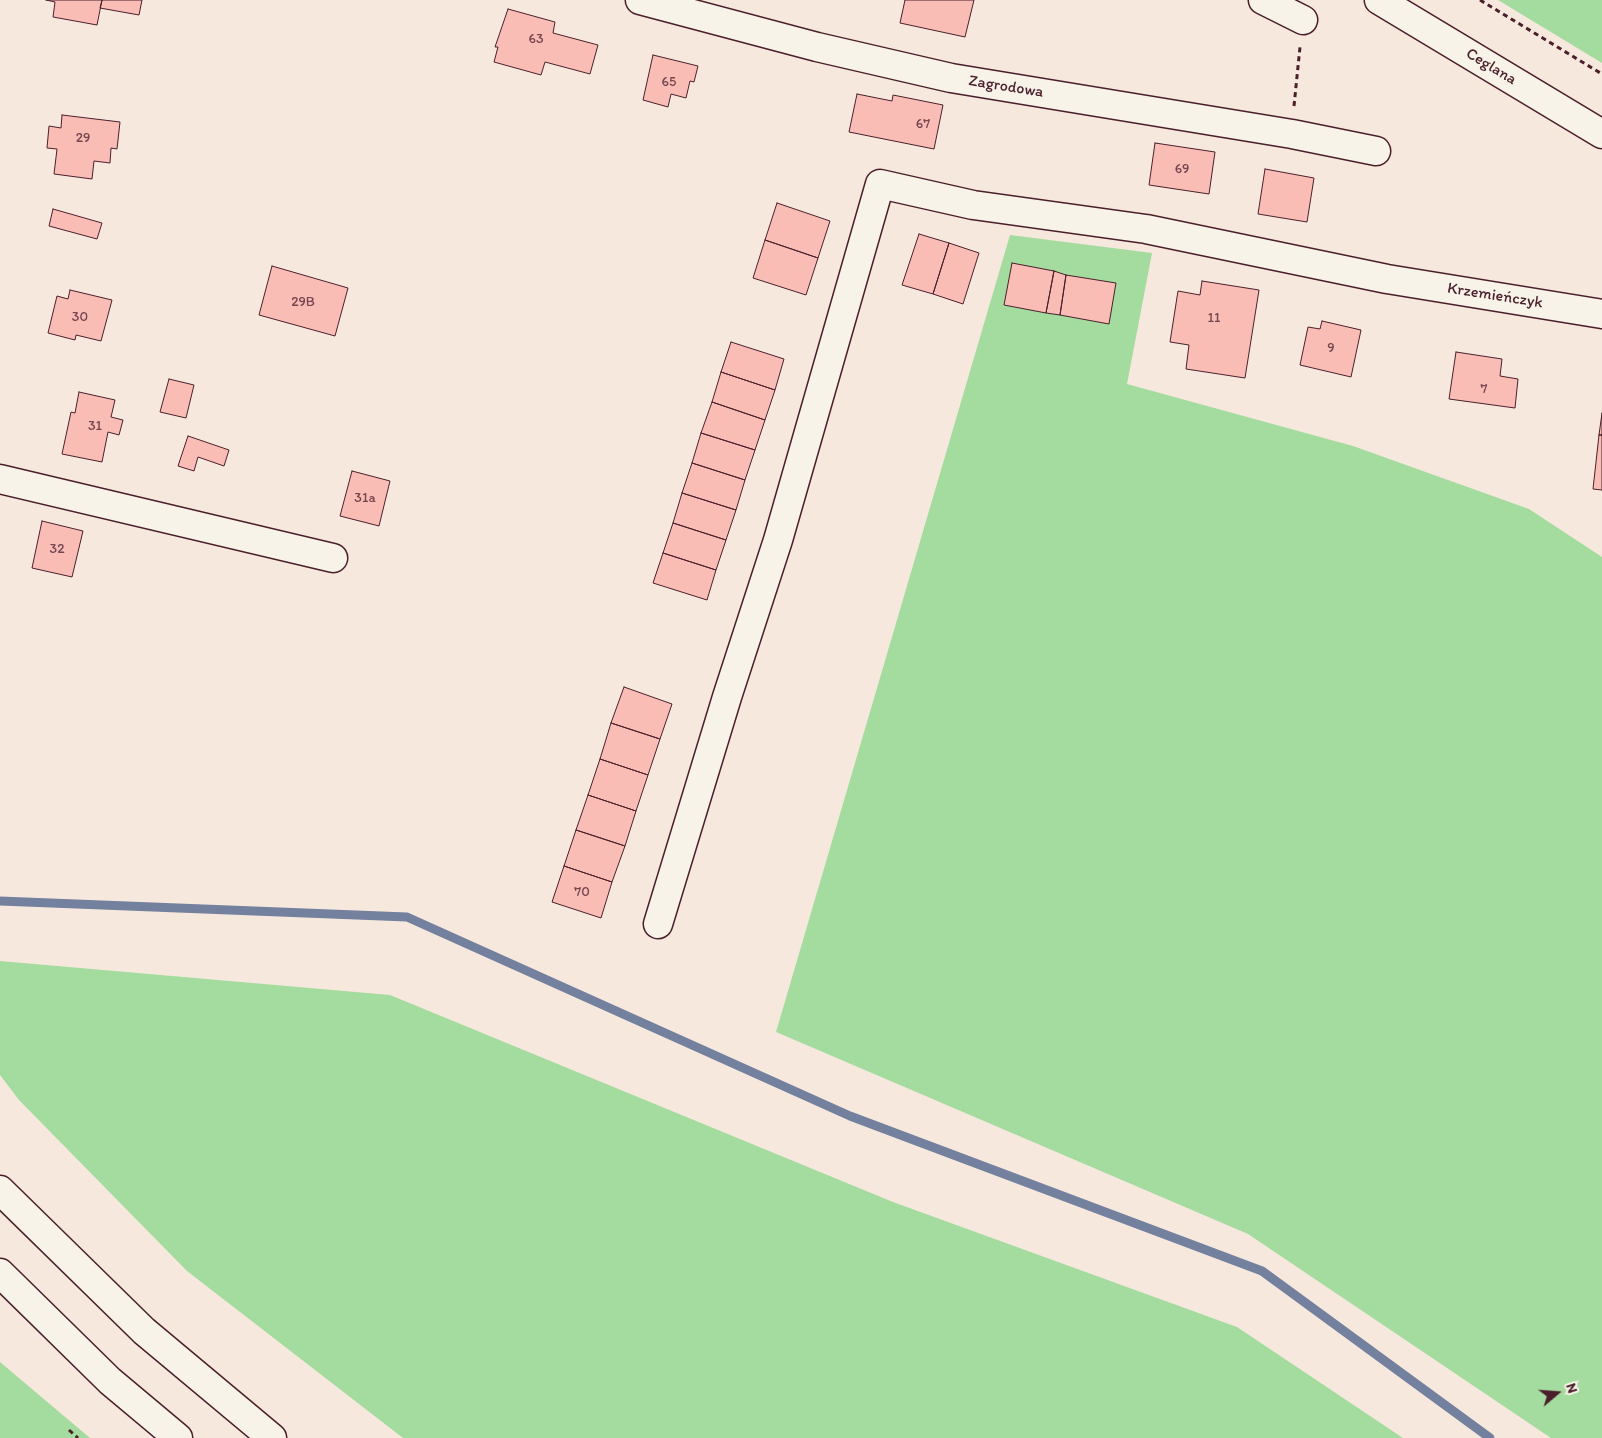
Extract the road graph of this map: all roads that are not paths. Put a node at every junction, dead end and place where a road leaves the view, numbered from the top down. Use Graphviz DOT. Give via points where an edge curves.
graph roads {
  1 [pos="640,0"];
  2 [pos="1263,0"];
  3 [pos="1379,0"];
  4 [pos="1303,20"];
  5 [pos="1602,134"];
  6 [pos="1376,151"];
  7 [pos="1602,314"];
  8 [pos="0,479"];
  9 [pos="332,558"];
  10 [pos="658,924"];
  11 [pos="0,1190"];
  12 [pos="0,1273"];
  13 [pos="178,1438"];
  14 [pos="272,1438"];
  1 -- 6 [label="street, Zagrodowa" via="951,78 1292,134"];
  2 -- 4 [label="street"];
  3 -- 5 [label="street, Ceglana"];
  7 -- 10 [label="street, Krzemieńczyk" via="1387,279 1146,229 973,205 880,184 778,540"];
  8 -- 9 [label="street"];
  11 -- 14 [label="street" via="144,1331"];
  12 -- 13 [label="street" via="110,1381"];
}
